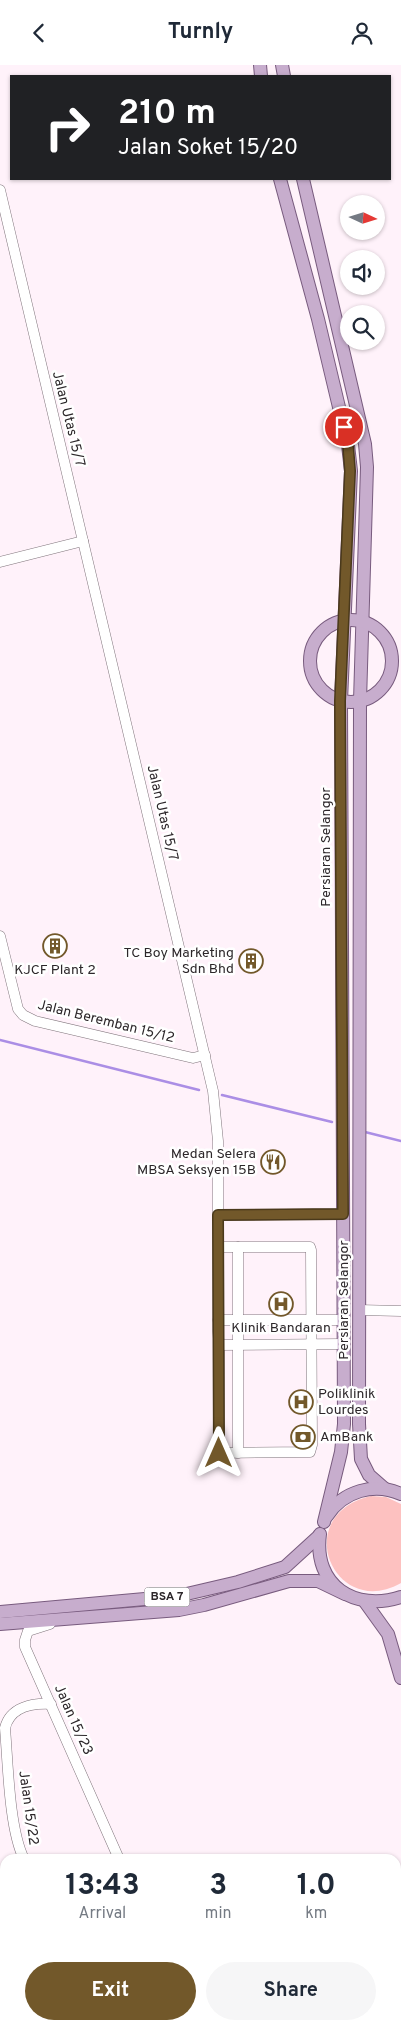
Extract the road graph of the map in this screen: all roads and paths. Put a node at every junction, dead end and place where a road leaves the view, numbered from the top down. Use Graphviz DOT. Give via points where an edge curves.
graph roads {
  1 [pos="280,180"];
  2 [pos="303,180"];
  3 [pos="0,190"];
  4 [pos="83,541"];
  5 [pos="0,562"];
  6 [pos="343,620"];
  7 [pos="363,621"];
  8 [pos="340,701"];
  9 [pos="360,701"];
  10 [pos="0,936"];
  11 [pos="205,1055"];
  12 [pos="343,1214"];
  13 [pos="218,1215"];
  14 [pos="218,1247"];
  15 [pos="238,1247"];
  16 [pos="360,1310"];
  17 [pos="401,1311"];
  18 [pos="238,1320"];
  19 [pos="311,1320"];
  20 [pos="343,1320"];
  21 [pos="218,1321"];
  22 [pos="312,1344"];
  23 [pos="343,1344"];
  24 [pos="219,1345"];
  25 [pos="238,1345"];
  26 [pos="238,1453"];
  27 [pos="385,1489"];
  28 [pos="401,1494"];
  29 [pos="324,1522"];
  30 [pos="319,1536"];
  31 [pos="345,1594"];
  32 [pos="401,1597"];
  33 [pos="365,1602"];
  34 [pos="0,1612"];
  35 [pos="68,1619"];
  36 [pos="0,1624"];
  37 [pos="401,1678"];
  38 [pos="51,1704"];
  39 [pos="21,1854"];
  40 [pos="117,1854"];
  1 -- 6 [label="main road, Persiaran Selangor" via="318,319 350,458"];
  2 -- 7 [label="main road, Persiaran Selangor" via="365,444"];
  3 -- 4 [label="street, Jalan Utas 15/7"];
  4 -- 5 [label="street"];
  4 -- 11 [label="street, Jalan Utas 15/7"];
  6 -- 7 [label="main road"];
  6 -- 8 [label="main road, Persiaran Selangor"];
  6 -- 8 [label="main road" via="320,634 310,659 318,686"];
  7 -- 9 [label="main road, Persiaran Selangor"];
  7 -- 9 [label="main road" via="384,635 393,660 391,674 384,687 374,696"];
  8 -- 9 [label="main road"];
  8 -- 12 [label="main road, Persiaran Selangor"];
  9 -- 16 [label="main road, Persiaran Selangor"];
  10 -- 11 [label="street, Jalan Beremban 15/12" via="18,1009 23,1015 35,1021 184,1055"];
  11 -- 13 [label="street, Jalan Utas 15/7" via="215,1102"];
  12 -- 13 [label="street"];
  12 -- 20 [label="main road, Persiaran Selangor"];
  13 -- 14 [label="street, Jalan Utas 15/7"];
  14 -- 15 [label="street"];
  14 -- 21 [label="street, Jalan Utas 15/7"];
  15 -- 18 [label="street"];
  15 -- 19 [label="street" via="310,1247"];
  16 -- 17 [label="street"];
  16 -- 27 [label="main road, Persiaran Selangor" via="361,1459 369,1475"];
  18 -- 19 [label="street"];
  18 -- 21 [label="street"];
  18 -- 25 [label="street"];
  19 -- 20 [label="street"];
  19 -- 22 [label="street"];
  20 -- 23 [label="main road, Persiaran Selangor"];
  21 -- 24 [label="street, Jalan Utas 15/7"];
  22 -- 23 [label="street"];
  22 -- 25 [label="street"];
  22 -- 26 [label="street" via="310,1452"];
  23 -- 29 [label="main road, Persiaran Selangor" via="344,1424 341,1452"];
  24 -- 25 [label="street"];
  24 -- 26 [label="street, Jalan Utas 15/7" via="219,1453"];
  25 -- 26 [label="street"];
  27 -- 28 [label="main road"];
  27 -- 29 [label="main road" via="370,1488 342,1499"];
  29 -- 30 [label="main road"];
  30 -- 31 [label="main road" via="318,1549 324,1569 335,1586"];
  30 -- 34 [label="main road, BSA 7" via="285,1567 200,1592"];
  31 -- 33 [label="main road"];
  31 -- 35 [label="main road, BSA 7" via="318,1581 289,1581 179,1610"];
  32 -- 33 [label="main road"];
  33 -- 37 [label="main road" via="388,1634"];
  35 -- 36 [label="main road, BSA 7"];
  35 -- 38 [label="street, Jalan 15/23" via="28,1631 25,1640 25,1647"];
  38 -- 39 [label="street, Jalan 15/22" via="40,1703 18,1710 11,1715 5,1728 14,1821"];
  38 -- 40 [label="street, Jalan 15/23"];
}
